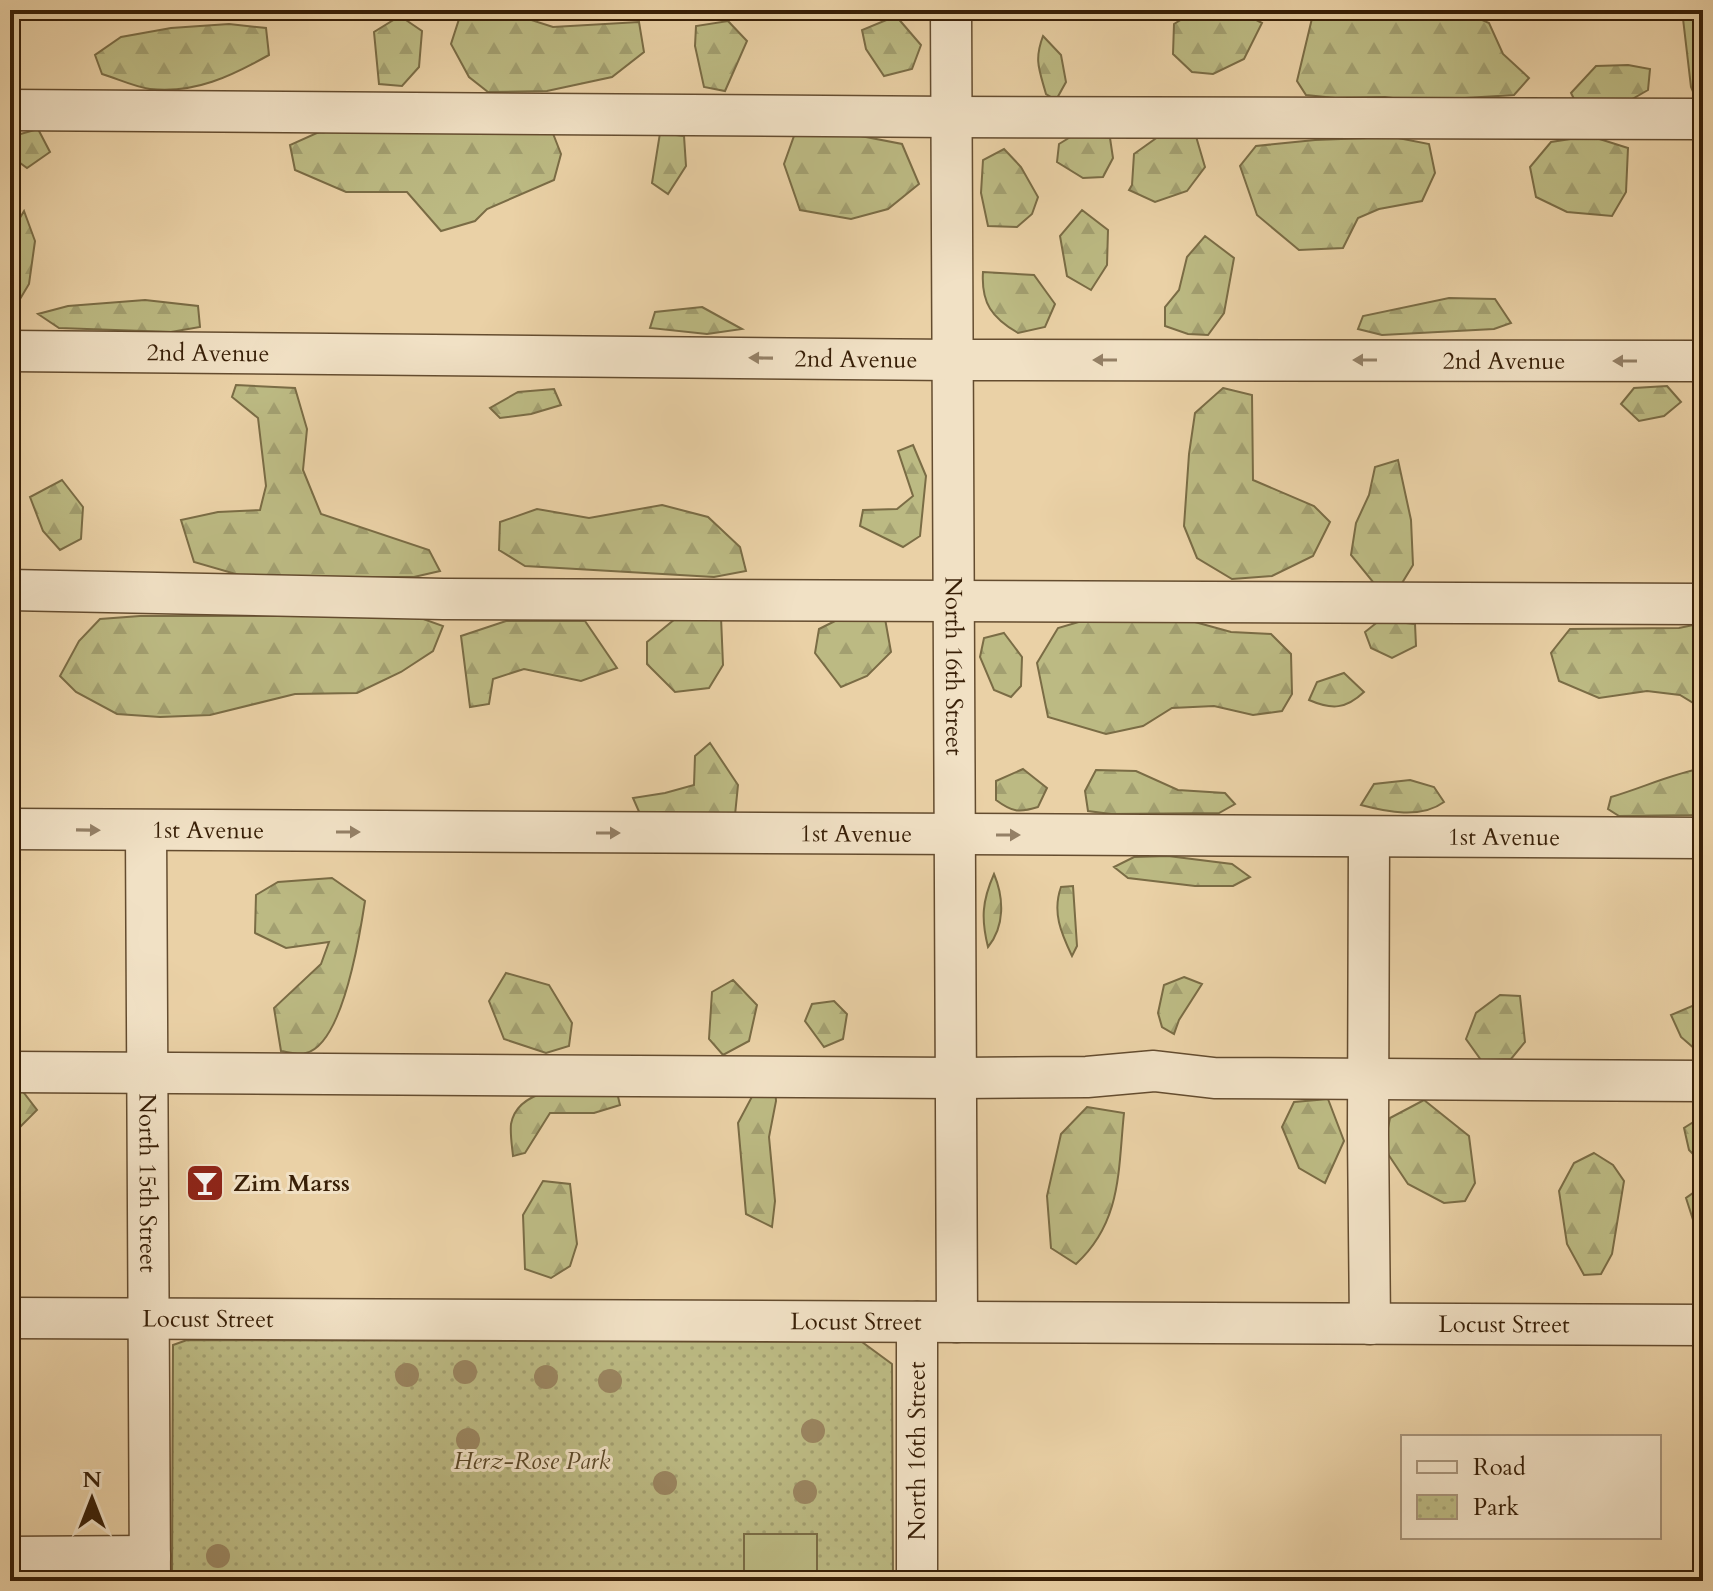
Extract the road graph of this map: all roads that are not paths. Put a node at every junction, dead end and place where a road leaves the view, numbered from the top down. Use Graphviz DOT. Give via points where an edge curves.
graph roads {
  1 [pos="951,10"];
  2 [pos="10,110"];
  3 [pos="951,117"];
  4 [pos="1703,119"];
  5 [pos="10,351"];
  6 [pos="952,360"];
  7 [pos="1703,361"];
  8 [pos="10,590"];
  9 [pos="953,602"];
  10 [pos="1703,604"];
  11 [pos="10,829"];
  12 [pos="146,831"];
  13 [pos="955,835"];
  14 [pos="1369,837"];
  15 [pos="1703,838"];
  16 [pos="10,1072"];
  17 [pos="147,1072"];
  18 [pos="956,1078"];
  19 [pos="1370,1079"];
  20 [pos="1703,1081"];
  21 [pos="10,1318"];
  22 [pos="148,1318"];
  23 [pos="917,1322"];
  24 [pos="957,1322"];
  25 [pos="1370,1324"];
  26 [pos="1703,1325"];
  27 [pos="10,1557"];
  28 [pos="150,1568"];
  29 [pos="917,1581"];
  1 -- 3 [label="street, North 16th Street"];
  2 -- 3 [label="street"];
  3 -- 4 [label="street"];
  3 -- 6 [label="street, North 16th Street"];
  6 -- 5 [label="street, 2nd Avenue, one-way"];
  7 -- 6 [label="street, 2nd Avenue, one-way"];
  6 -- 9 [label="street, North 16th Street"];
  8 -- 9 [label="street"];
  9 -- 10 [label="street"];
  9 -- 13 [label="street, North 16th Street"];
  11 -- 12 [label="street, 1st Avenue, one-way"];
  12 -- 13 [label="street, 1st Avenue, one-way"];
  12 -- 17 [label="street, North 15th Street"];
  13 -- 14 [label="street, 1st Avenue, one-way"];
  13 -- 18 [label="street, North 16th Street"];
  14 -- 15 [label="street, 1st Avenue"];
  14 -- 19 [label="street"];
  16 -- 17 [label="street"];
  17 -- 18 [label="street"];
  17 -- 22 [label="street, North 15th Street"];
  18 -- 19 [label="street" via="1154,1071 1214,1078"];
  18 -- 24 [label="street, North 16th Street"];
  19 -- 20 [label="street"];
  19 -- 25 [label="street"];
  21 -- 22 [label="street, Locust Street"];
  22 -- 23 [label="street, Locust Street"];
  22 -- 28 [label="street, North 15th Street"];
  23 -- 24 [label="street, Locust Street"];
  23 -- 29 [label="street, North 16th Street"];
  24 -- 25 [label="street, Locust Street"];
  25 -- 26 [label="street, Locust Street"];
  27 -- 28 [label="street"];
}
